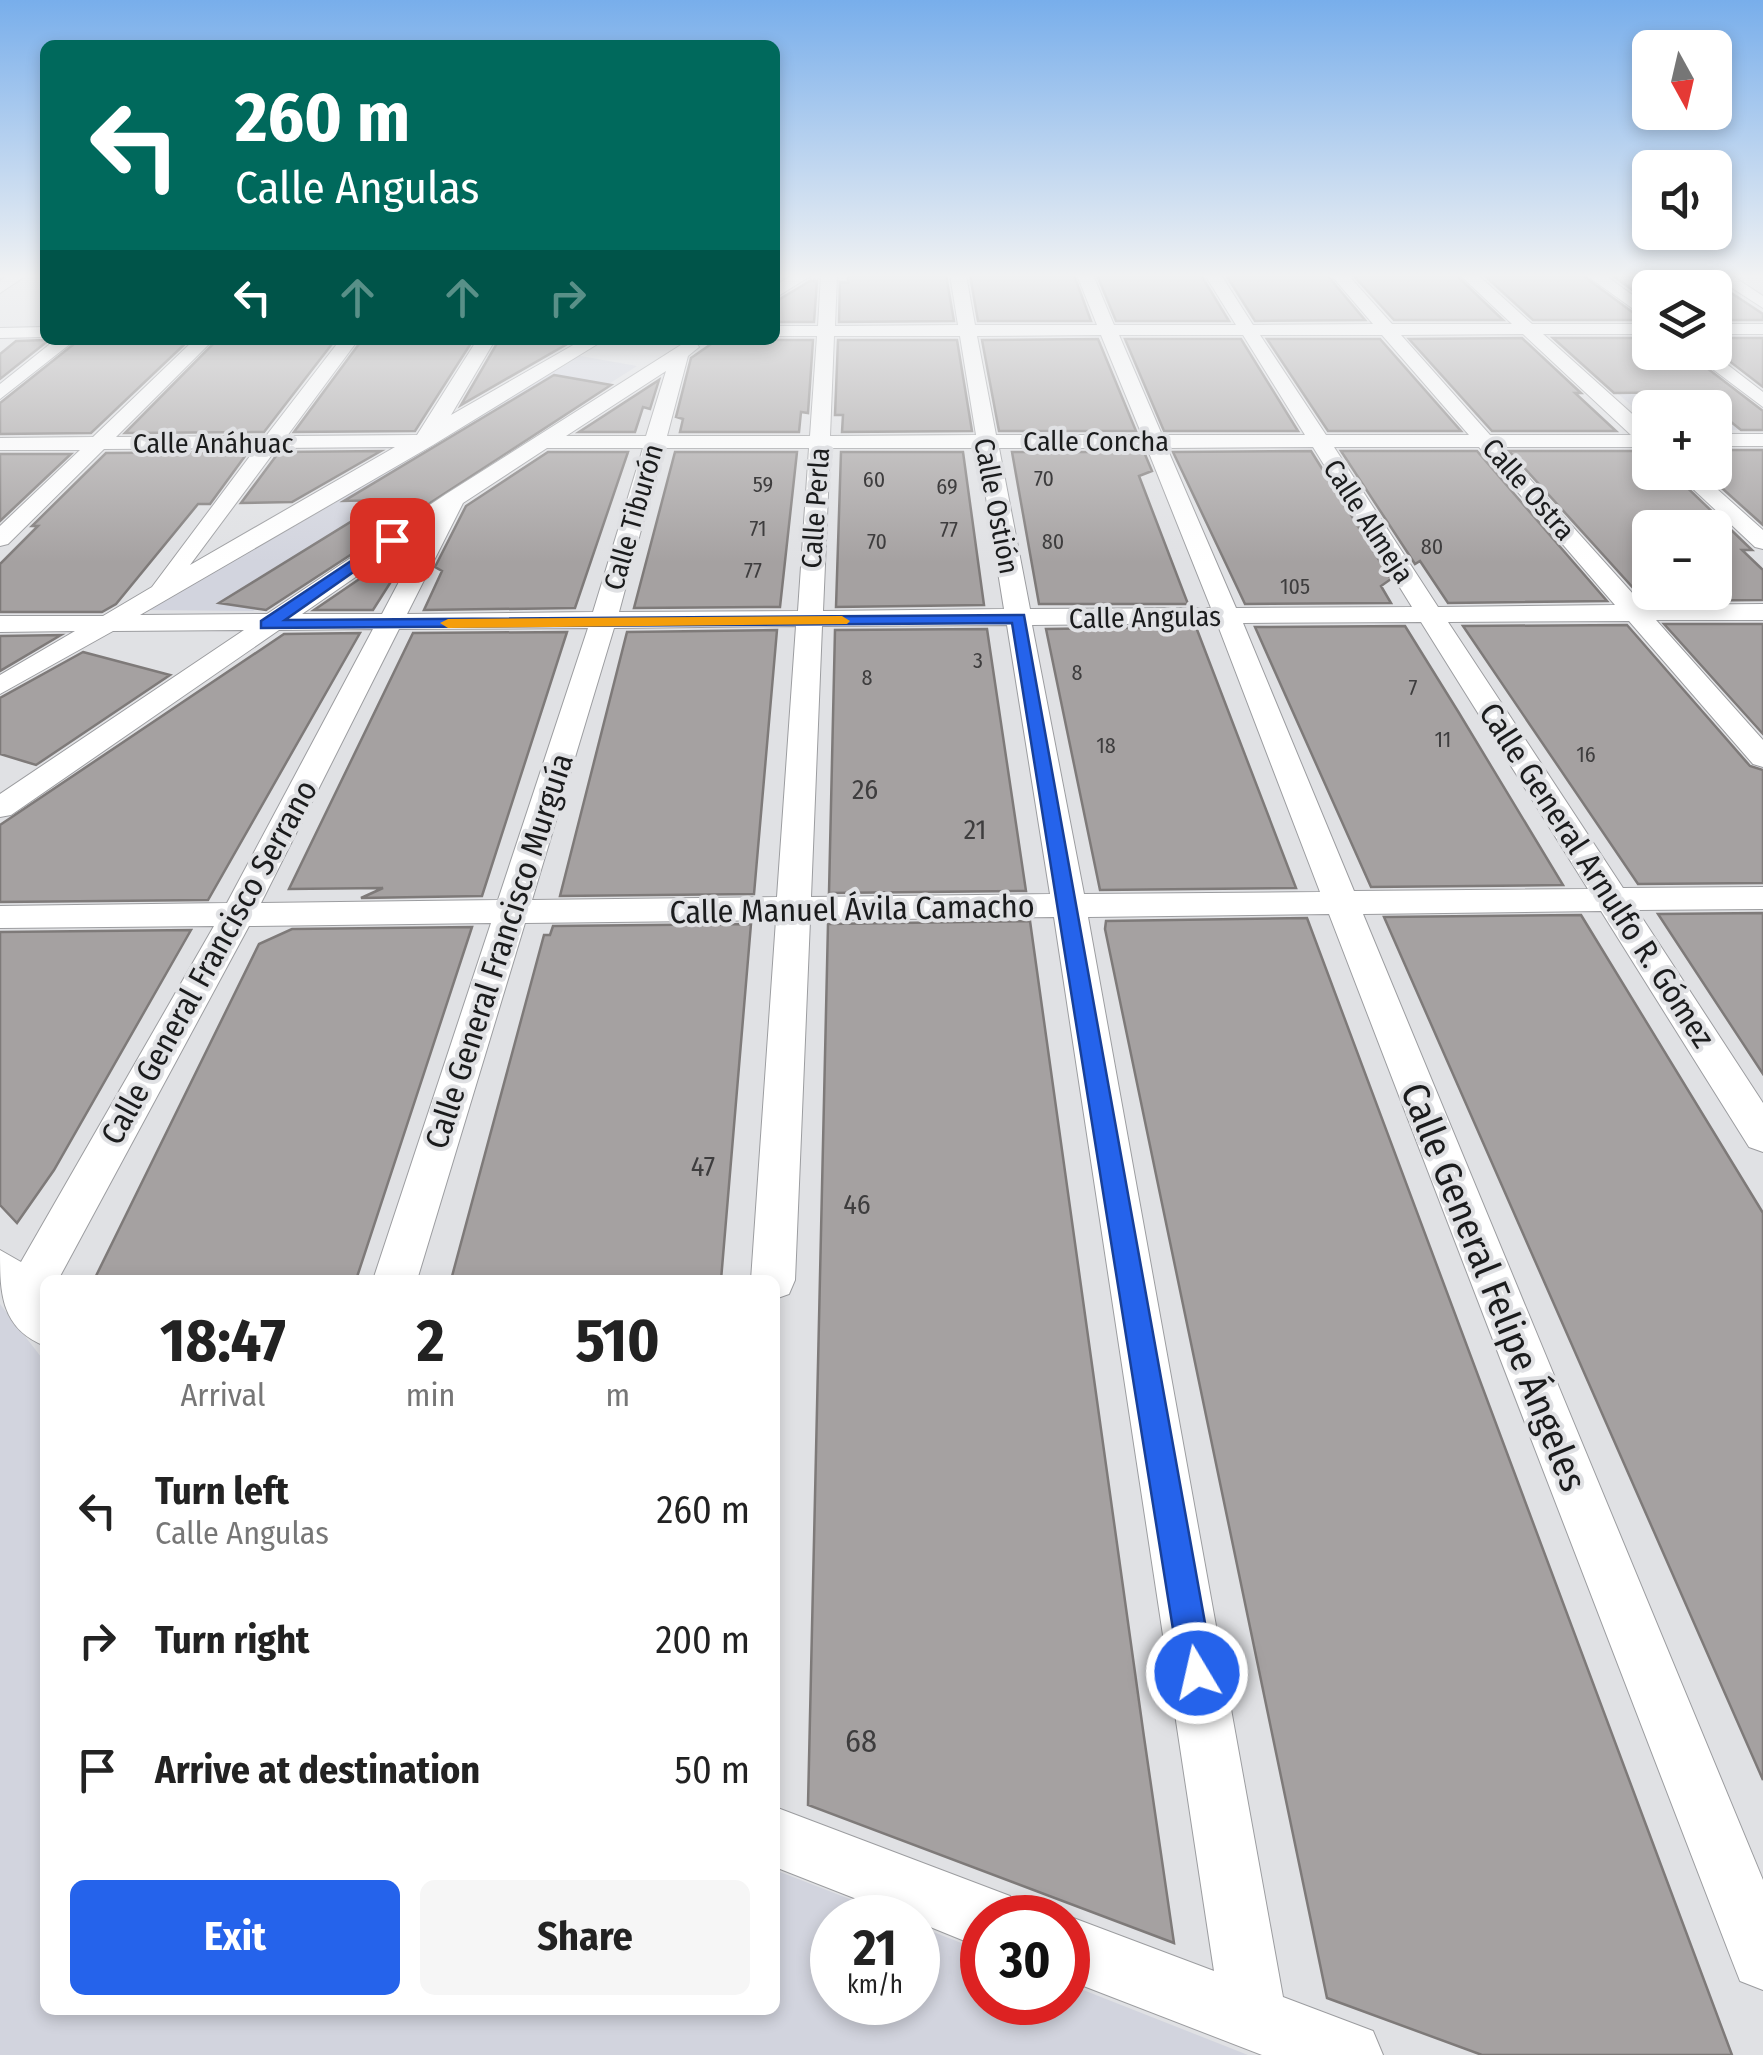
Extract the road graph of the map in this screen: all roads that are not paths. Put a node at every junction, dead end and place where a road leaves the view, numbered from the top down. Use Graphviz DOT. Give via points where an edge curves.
graph roads {
  1 [pos="28,371"];
  2 [pos="172,371"];
  3 [pos="324,371"];
  4 [pos="468,371"];
  5 [pos="543,371"];
  6 [pos="653,371"];
  7 [pos="675,371"];
  8 [pos="824,371"];
  9 [pos="973,371"];
  10 [pos="1125,371"];
  11 [pos="1274,371"];
  12 [pos="1423,371"];
  13 [pos="1572,371"];
  14 [pos="1724,371"];
  15 [pos="0,393"];
  16 [pos="1763,401"];
  17 [pos="1632,425"];
  18 [pos="1486,440"];
  19 [pos="1732,440"];
  20 [pos="1763,440"];
  21 [pos="426,441"];
  22 [pos="1318,441"];
  23 [pos="1632,441"];
  24 [pos="542,442"];
  25 [pos="654,442"];
  26 [pos="820,442"];
  27 [pos="984,442"];
  28 [pos="1154,442"];
  29 [pos="98,443"];
  30 [pos="0,444"];
  31 [pos="268,444"];
  32 [pos="1705,490"];
  33 [pos="454,498"];
  34 [pos="0,538"];
  35 [pos="1763,542"];
  36 [pos="153,599"];
  37 [pos="1763,612"];
  38 [pos="1638,614"];
  39 [pos="1430,615"];
  40 [pos="1227,616"];
  41 [pos="1019,618"];
  42 [pos="808,621"];
  43 [pos="603,622"];
  44 [pos="0,624"];
  45 [pos="107,624"];
  46 [pos="391,624"];
  47 [pos="267,625"];
  48 [pos="0,686"];
  49 [pos="1763,758"];
  50 [pos="0,808"];
  51 [pos="1763,898"];
  52 [pos="1616,900"];
  53 [pos="1340,902"];
  54 [pos="1069,906"];
  55 [pos="793,910"];
  56 [pos="512,912"];
  57 [pos="237,916"];
  58 [pos="0,917"];
  59 [pos="1763,1136"];
  60 [pos="397,1275"];
  61 [pos="773,1275"];
  62 [pos="23,1298"];
  63 [pos="780,1838"];
  64 [pos="960,1907"];
  65 [pos="1090,1956"];
  66 [pos="1763,1958"];
  67 [pos="1254,2018"];
  68 [pos="1349,2055"];
  1 -- 15 [label="street"];
  2 -- 29 [label="street"];
  3 -- 31 [label="street"];
  4 -- 21 [label="street"];
  5 -- 21 [label="street"];
  6 -- 24 [label="street"];
  7 -- 25 [label="street, Calle Tiburón"];
  8 -- 26 [label="street, Calle Perla"];
  9 -- 27 [label="street, Calle Ostión"];
  10 -- 28 [label="street, Calle General Felipe Ángeles"];
  11 -- 22 [label="street, Calle Almeja"];
  12 -- 18 [label="street, Calle Ostra"];
  13 -- 17 [label="street"];
  14 -- 16 [label="street"];
  18 -- 22 [label="street, Calle Concha"];
  18 -- 23 [label="street, Calle Concha"];
  18 -- 38 [label="street, Calle Ostra"];
  19 -- 20 [label="street"];
  21 -- 31 [label="street, Calle Anáhuac"];
  21 -- 36 [label="street"];
  22 -- 28 [label="street, Calle Concha"];
  22 -- 39 [label="street, Calle Almeja"];
  24 -- 25 [label="street, Calle Concha"];
  24 -- 33 [label="street"];
  25 -- 26 [label="street, Calle Concha"];
  25 -- 43 [label="street, Calle Tiburón"];
  26 -- 27 [label="street, Calle Concha"];
  26 -- 42 [label="street, Calle Perla"];
  27 -- 28 [label="street, Calle Concha"];
  27 -- 41 [label="street, Calle Ostión"];
  28 -- 40 [label="street, Calle General Felipe Ángeles"];
  29 -- 30 [label="street, Calle Anáhuac"];
  29 -- 31 [label="street, Calle Anáhuac"];
  29 -- 34 [label="street"];
  31 -- 36 [label="street"];
  32 -- 35 [label="street"];
  33 -- 46 [label="street, Calle General Francisco Serrano"];
  33 -- 47 [label="street"];
  36 -- 45 [label="street"];
  37 -- 38 [label="street, Calle Angulas"];
  38 -- 39 [label="street, Calle Angulas"];
  38 -- 49 [label="street, Calle Ostra"];
  39 -- 40 [label="street, Calle Angulas"];
  39 -- 52 [label="street, Calle General Arnulfo R. Gómez"];
  40 -- 41 [label="street, Calle Angulas"];
  40 -- 53 [label="street, Calle General Felipe Ángeles"];
  41 -- 42 [label="street, Calle Angulas"];
  41 -- 54 [label="street, Calle Ostión"];
  42 -- 43 [label="street, Calle Angulas"];
  42 -- 55 [label="street, Calle Perla"];
  43 -- 46 [label="street, Calle Angulas"];
  43 -- 56 [label="street, Calle General Francisco Murguía"];
  44 -- 45 [label="street, Calle Angulas"];
  45 -- 47 [label="street, Calle Angulas"];
  45 -- 48 [label="street"];
  46 -- 47 [label="street, Calle Angulas"];
  46 -- 57 [label="street, Calle General Francisco Serrano"];
  47 -- 50 [label="street"];
  51 -- 52 [label="street, Calle Manuel Ávila Camacho"];
  52 -- 53 [label="street, Calle Manuel Ávila Camacho"];
  52 -- 59 [label="street, Calle General Arnulfo R. Gómez"];
  53 -- 54 [label="street, Calle Manuel Ávila Camacho"];
  53 -- 66 [label="street, Calle General Felipe Ángeles"];
  54 -- 55 [label="street, Calle Manuel Ávila Camacho"];
  54 -- 67 [label="street, Calle Ostión"];
  55 -- 56 [label="street, Calle Manuel Ávila Camacho"];
  55 -- 61 [label="street, Calle Perla"];
  56 -- 57 [label="street, Calle Manuel Ávila Camacho"];
  56 -- 60 [label="street, Calle General Francisco Murguía"];
  57 -- 58 [label="street, Calle Manuel Ávila Camacho"];
  57 -- 62 [label="street, Calle General Francisco Serrano"];
  63 -- 64 [label="street"];
  65 -- 67 [label="street"];
  67 -- 68 [label="street"];
}
